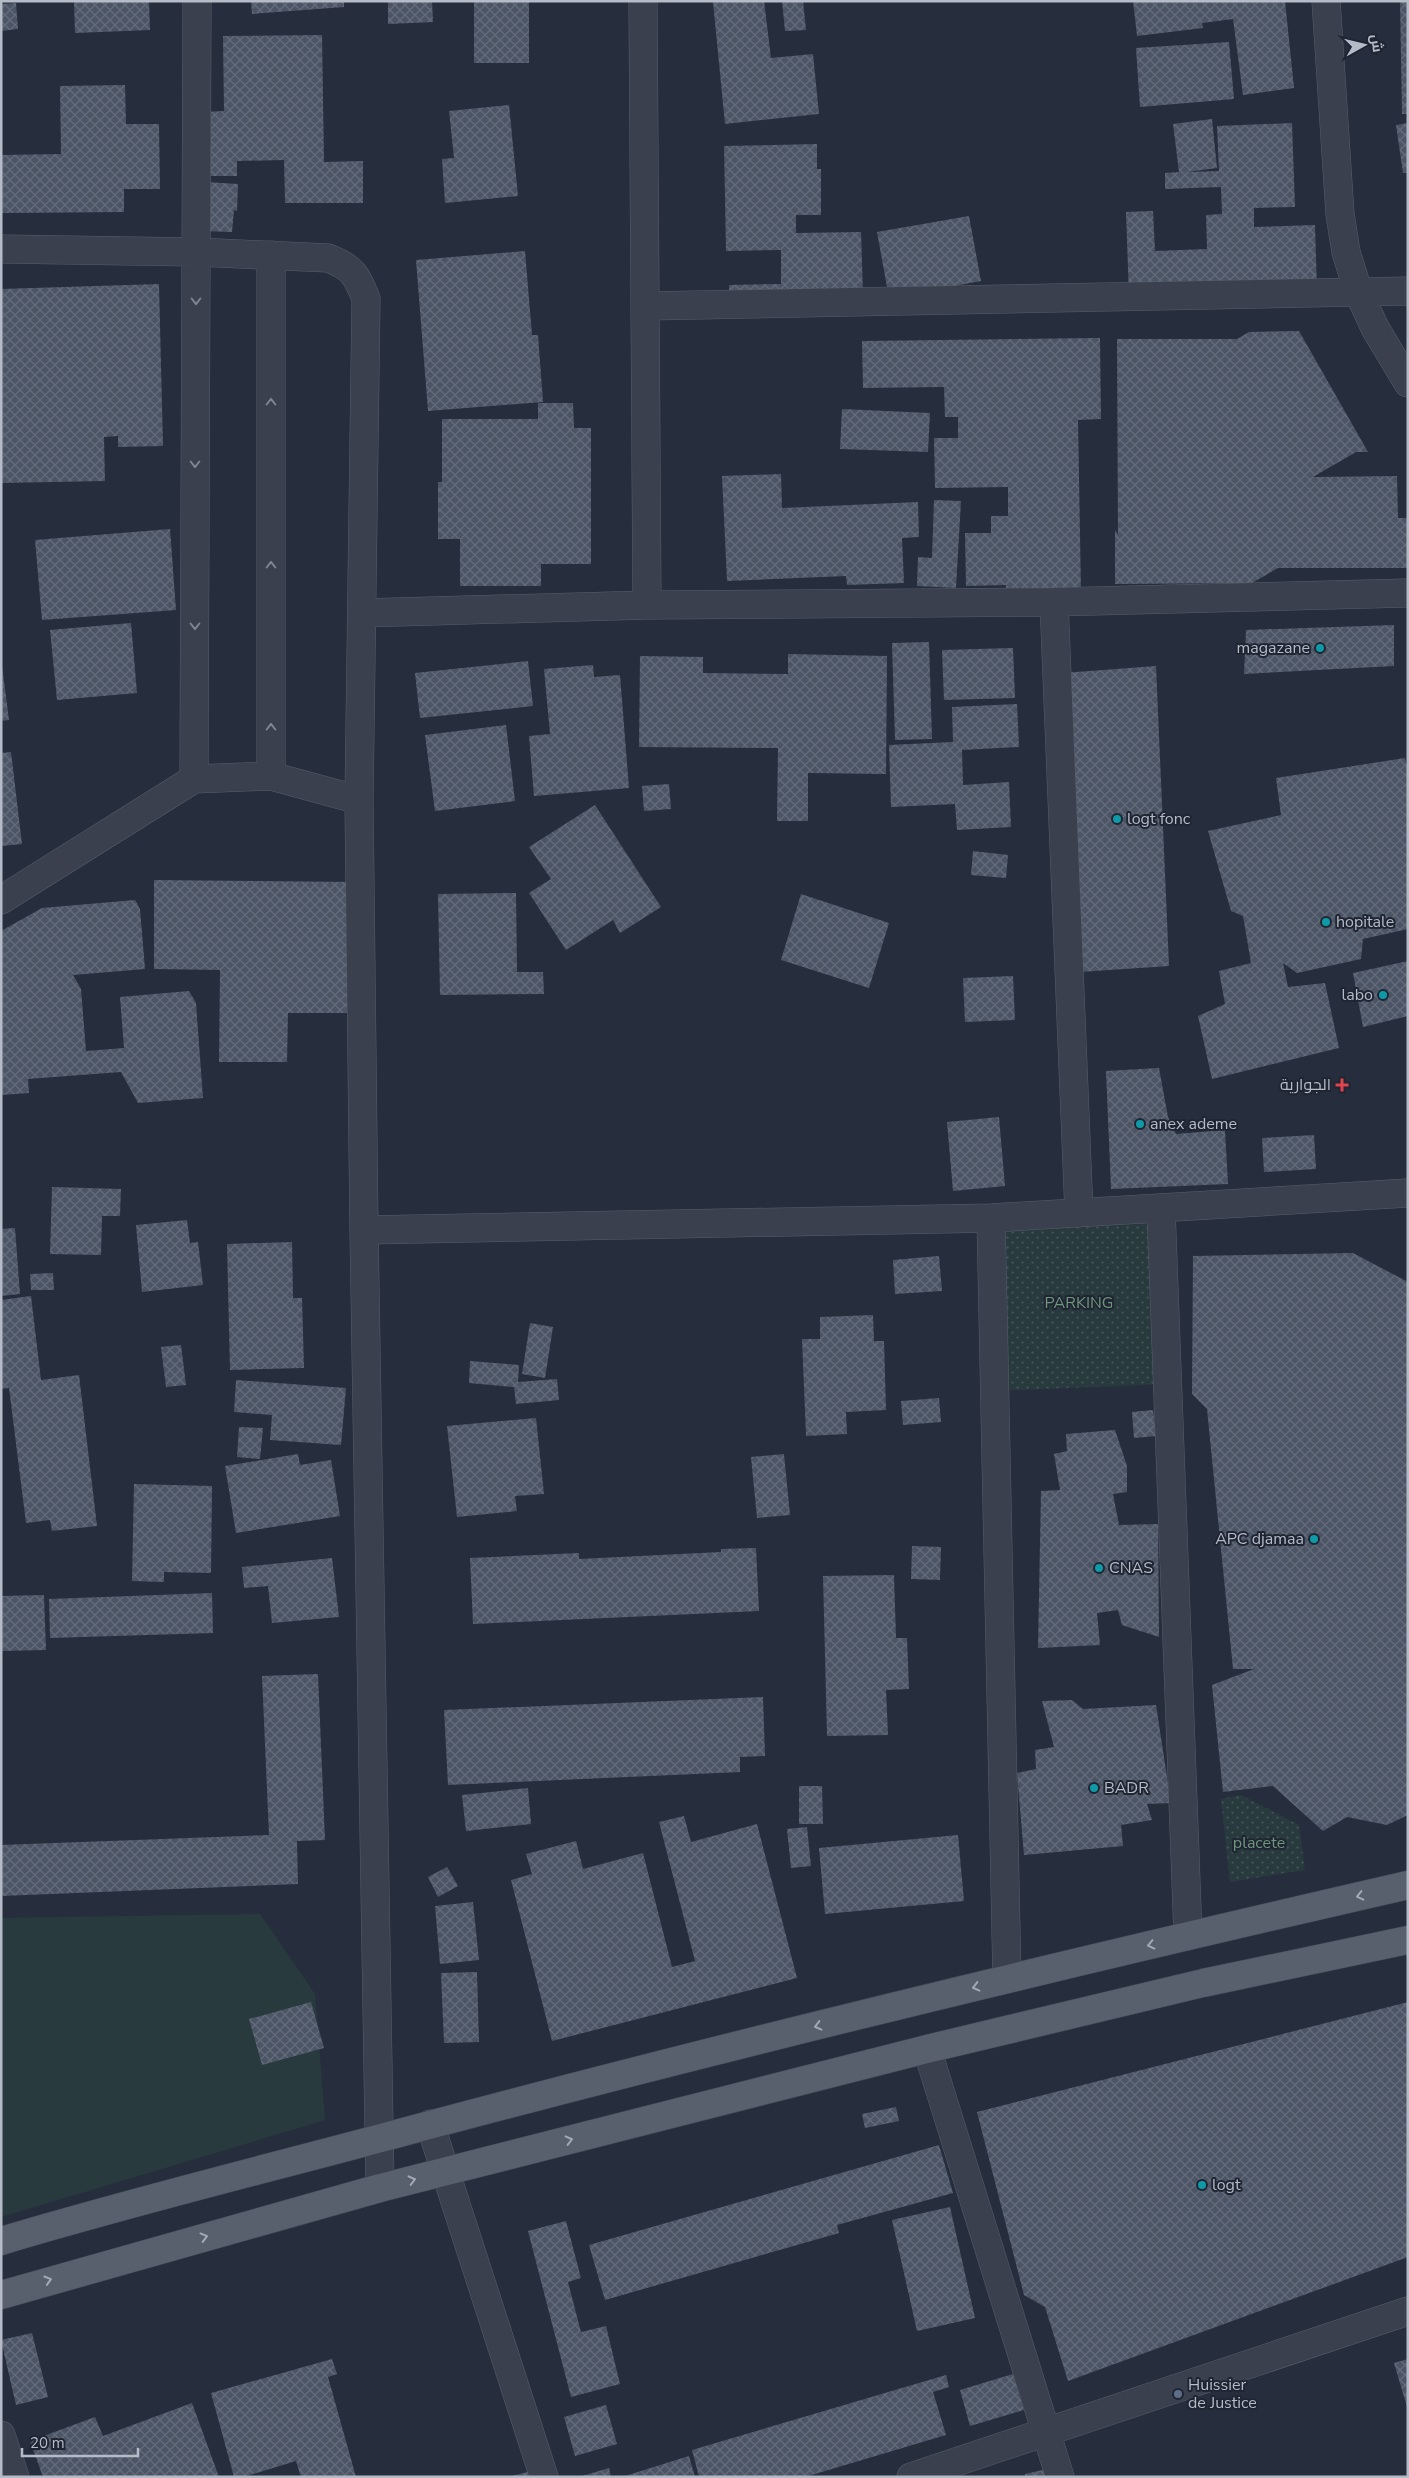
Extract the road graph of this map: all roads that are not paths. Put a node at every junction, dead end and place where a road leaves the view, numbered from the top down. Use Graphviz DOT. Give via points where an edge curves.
graph roads {
  1 [pos="197,1"];
  2 [pos="643,1"];
  3 [pos="1326,1"];
  4 [pos="1,250"];
  5 [pos="196,252"];
  6 [pos="271,255"];
  7 [pos="1358,291"];
  8 [pos="1408,291"];
  9 [pos="645,306"];
  10 [pos="1408,383"];
  11 [pos="1408,593"];
  12 [pos="1054,602"];
  13 [pos="647,605"];
  14 [pos="362,613"];
  15 [pos="271,776"];
  16 [pos="194,779"];
  17 [pos="359,800"];
  18 [pos="1,900"];
  19 [pos="1408,1193"];
  20 [pos="1161,1208"];
  21 [pos="1079,1213"];
  22 [pos="991,1218"];
  23 [pos="364,1230"];
  24 [pos="1408,1885"];
  25 [pos="1188,1936"];
  26 [pos="1408,1940"];
  27 [pos="1007,1979"];
  28 [pos="927,2049"];
  29 [pos="430,2124"];
  30 [pos="381,2138"];
  31 [pos="445,2171"];
  32 [pos="380,2188"];
  33 [pos="1,2241"];
  34 [pos="1,2295"];
  35 [pos="1408,2311"];
  36 [pos="1046,2432"];
  37 [pos="1,2435"];
  38 [pos="15,2477"];
  39 [pos="544,2477"];
  40 [pos="911,2477"];
  41 [pos="1060,2477"];
  1 -- 5 [label="street"];
  2 -- 9 [label="street"];
  3 -- 7 [label="street" via="1340,214 1346,252"];
  4 -- 5 [label="street"];
  5 -- 6 [label="street"];
  5 -- 16 [label="street, one-way"];
  6 -- 14 [label="street" via="328,258 345,264 358,279 366,299"];
  15 -- 6 [label="street, one-way"];
  7 -- 8 [label="street"];
  7 -- 9 [label="street"];
  7 -- 10 [label="street" via="1375,328"];
  9 -- 13 [label="street"];
  11 -- 12 [label="street"];
  12 -- 13 [label="street"];
  12 -- 21 [label="street"];
  13 -- 14 [label="street"];
  14 -- 17 [label="street"];
  15 -- 16 [label="street"];
  15 -- 17 [label="street"];
  16 -- 18 [label="street"];
  17 -- 23 [label="street"];
  19 -- 20 [label="street"];
  20 -- 21 [label="street"];
  20 -- 25 [label="street"];
  21 -- 22 [label="street"];
  22 -- 23 [label="street"];
  22 -- 27 [label="street"];
  23 -- 30 [label="street"];
  24 -- 25 [label="main road, one-way"];
  25 -- 27 [label="main road, one-way"];
  26 -- 28 [label="main road" via="1203,1983"];
  27 -- 29 [label="main road, one-way"];
  31 -- 28 [label="main road, one-way"];
  28 -- 36 [label="street"];
  29 -- 30 [label="main road"];
  29 -- 31 [label="street"];
  30 -- 32 [label="street"];
  30 -- 33 [label="main road"];
  32 -- 31 [label="main road, one-way"];
  31 -- 39 [label="street"];
  34 -- 32 [label="main road, one-way"];
  35 -- 36 [label="street"];
  36 -- 40 [label="street"];
  36 -- 41 [label="street"];
  37 -- 38 [label="street"];
}
